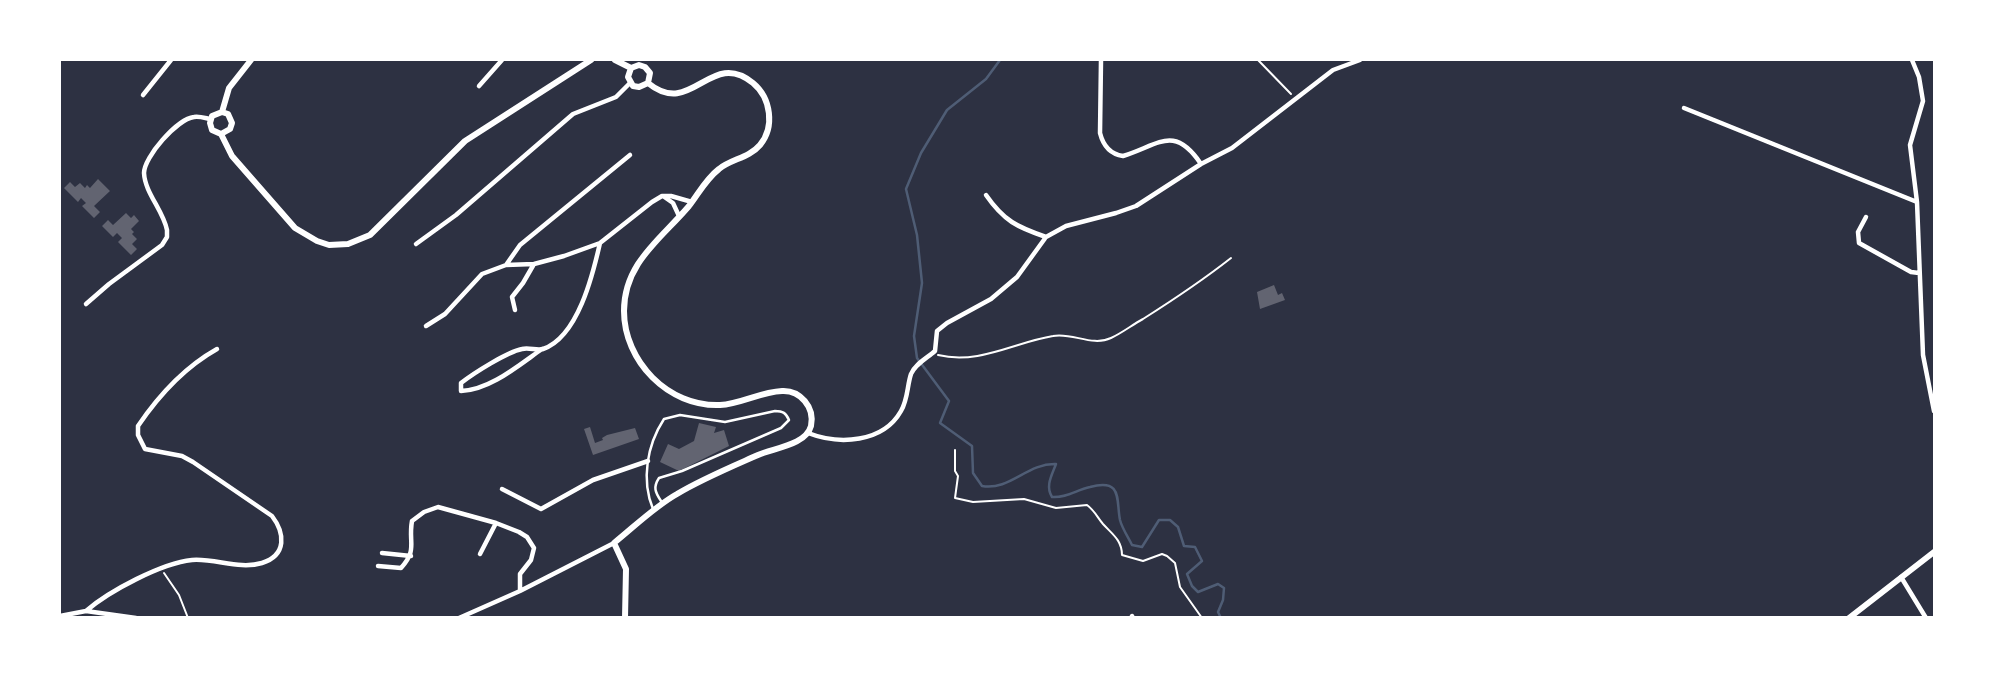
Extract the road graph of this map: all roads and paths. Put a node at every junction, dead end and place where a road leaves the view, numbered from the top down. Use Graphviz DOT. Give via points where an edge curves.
graph roads {
  1 [pos="171,60"];
  2 [pos="251,60"];
  3 [pos="502,60"];
  4 [pos="591,60"];
  5 [pos="615,60"];
  6 [pos="651,60"];
  7 [pos="1101,60"];
  8 [pos="1258,60"];
  9 [pos="1360,60"];
  10 [pos="1912,60"];
  11 [pos="645,67"];
  12 [pos="631,68"];
  13 [pos="630,83"];
  14 [pos="648,83"];
  15 [pos="479,86"];
  16 [pos="143,95"];
  17 [pos="1292,96"];
  18 [pos="1684,108"];
  19 [pos="222,111"];
  20 [pos="210,119"];
  21 [pos="221,134"];
  22 [pos="630,155"];
  23 [pos="1201,164"];
  24 [pos="986,195"];
  25 [pos="662,196"];
  26 [pos="692,202"];
  27 [pos="1917,202"];
  28 [pos="680,216"];
  29 [pos="1866,217"];
  30 [pos="1046,237"];
  31 [pos="600,243"];
  32 [pos="416,244"];
  33 [pos="1231,258"];
  34 [pos="534,264"];
  35 [pos="506,265"];
  36 [pos="1919,273"];
  37 [pos="86,304"];
  38 [pos="515,310"];
  39 [pos="426,326"];
  40 [pos="217,349"];
  41 [pos="542,349"];
  42 [pos="932,354"];
  43 [pos="1934,411"];
  44 [pos="808,433"];
  45 [pos="955,450"];
  46 [pos="648,461"];
  47 [pos="502,489"];
  48 [pos="663,504"];
  49 [pos="654,511"];
  50 [pos="496,523"];
  51 [pos="614,543"];
  52 [pos="1934,552"];
  53 [pos="382,553"];
  54 [pos="480,554"];
  55 [pos="412,556"];
  56 [pos="378,566"];
  57 [pos="161,569"];
  58 [pos="1901,577"];
  59 [pos="520,591"];
  60 [pos="86,611"];
  61 [pos="60,616"];
  62 [pos="136,618"];
  63 [pos="188,618"];
  64 [pos="458,618"];
  65 [pos="625,618"];
  66 [pos="1202,618"];
  67 [pos="1849,618"];
  68 [pos="1926,618"];
  1 -- 16 [label="street"];
  2 -- 19 [label="street" via="229,88"];
  3 -- 15 [label="street"];
  4 -- 21 [label="street" via="465,141 370,235 348,244 317,242 295,228 232,156"];
  5 -- 12 [label="street"];
  6 -- 11 [label="street"];
  7 -- 23 [label="street" via="1103,145 1123,156 1173,139 1183,143"];
  8 -- 17 [label="path"];
  9 -- 23 [label="street" via="1334,70 1232,148"];
  10 -- 27 [label="street" via="1923,101 1910,145"];
  11 -- 12 [label="street"];
  11 -- 14 [label="street" via="650,73"];
  12 -- 13 [label="street"];
  13 -- 14 [label="street" via="639,88"];
  13 -- 32 [label="street" via="616,97 573,114"];
  14 -- 26 [label="street" via="659,92 679,94 717,75 734,73 757,86 767,103 769,121 760,144 717,170"];
  18 -- 27 [label="street"];
  19 -- 20 [label="street"];
  19 -- 21 [label="street" via="232,123 230,130"];
  20 -- 21 [label="street" via="212,130"];
  20 -- 37 [label="street" via="184,120 146,162 144,176 167,230 162,245"];
  22 -- 35 [label="street" via="520,245"];
  23 -- 30 [label="street" via="1136,205 1066,226"];
  24 -- 30 [label="street" via="1007,220"];
  25 -- 26 [label="street"];
  25 -- 28 [label="street"];
  25 -- 31 [label="street"];
  26 -- 28 [label="street"];
  27 -- 36 [label="street"];
  28 -- 44 [label="street" via="645,253 629,281 625,319 637,358 668,390 707,405 793,392 808,406"];
  29 -- 36 [label="street" via="1858,232 1859,243"];
  30 -- 42 [label="street" via="1017,277 937,331"];
  31 -- 34 [label="street"];
  31 -- 41 [label="street" via="580,311 557,340"];
  33 -- 42 [label="path" via="1109,340 1054,335 982,355"];
  34 -- 35 [label="street"];
  34 -- 38 [label="street" via="512,297"];
  35 -- 39 [label="street" via="482,274 445,314"];
  36 -- 43 [label="street" via="1923,355"];
  40 -- 57 [label="street" via="187,368 146,415 138,426 140,442 145,449 183,456 272,516 283,537 273,556 262,563 191,560"];
  41 -- 41 [label="street" via="522,349 474,373 461,383 461,391 472,391 504,375"];
  42 -- 44 [label="street" via="912,373 901,411 880,432 841,441"];
  44 -- 48 [label="street" via="802,440 757,455"];
  45 -- 66 [label="path" via="956,498 973,502 1024,499 1056,508 1087,505 1117,538 1122,555 1143,561 1161,554 1175,563 1180,587"];
  46 -- 47 [label="street" via="593,480 541,509"];
  46 -- 48 [label="lane" via="660,426 670,416 725,422 782,411 789,420 781,428 659,478 655,493"];
  46 -- 49 [label="lane" via="647,484"];
  48 -- 49 [label="street"];
  49 -- 51 [label="street"];
  50 -- 54 [label="street"];
  50 -- 55 [label="street" via="438,507 424,512 412,521"];
  50 -- 59 [label="street" via="527,537 534,548 520,574"];
  51 -- 59 [label="street"];
  51 -- 65 [label="street" via="626,569"];
  52 -- 58 [label="street"];
  53 -- 55 [label="street"];
  55 -- 56 [label="street" via="401,568"];
  57 -- 60 [label="street"];
  57 -- 63 [label="path"];
  58 -- 67 [label="street"];
  58 -- 68 [label="street"];
  59 -- 64 [label="street"];
  60 -- 61 [label="street"];
  60 -- 62 [label="street"];
}
